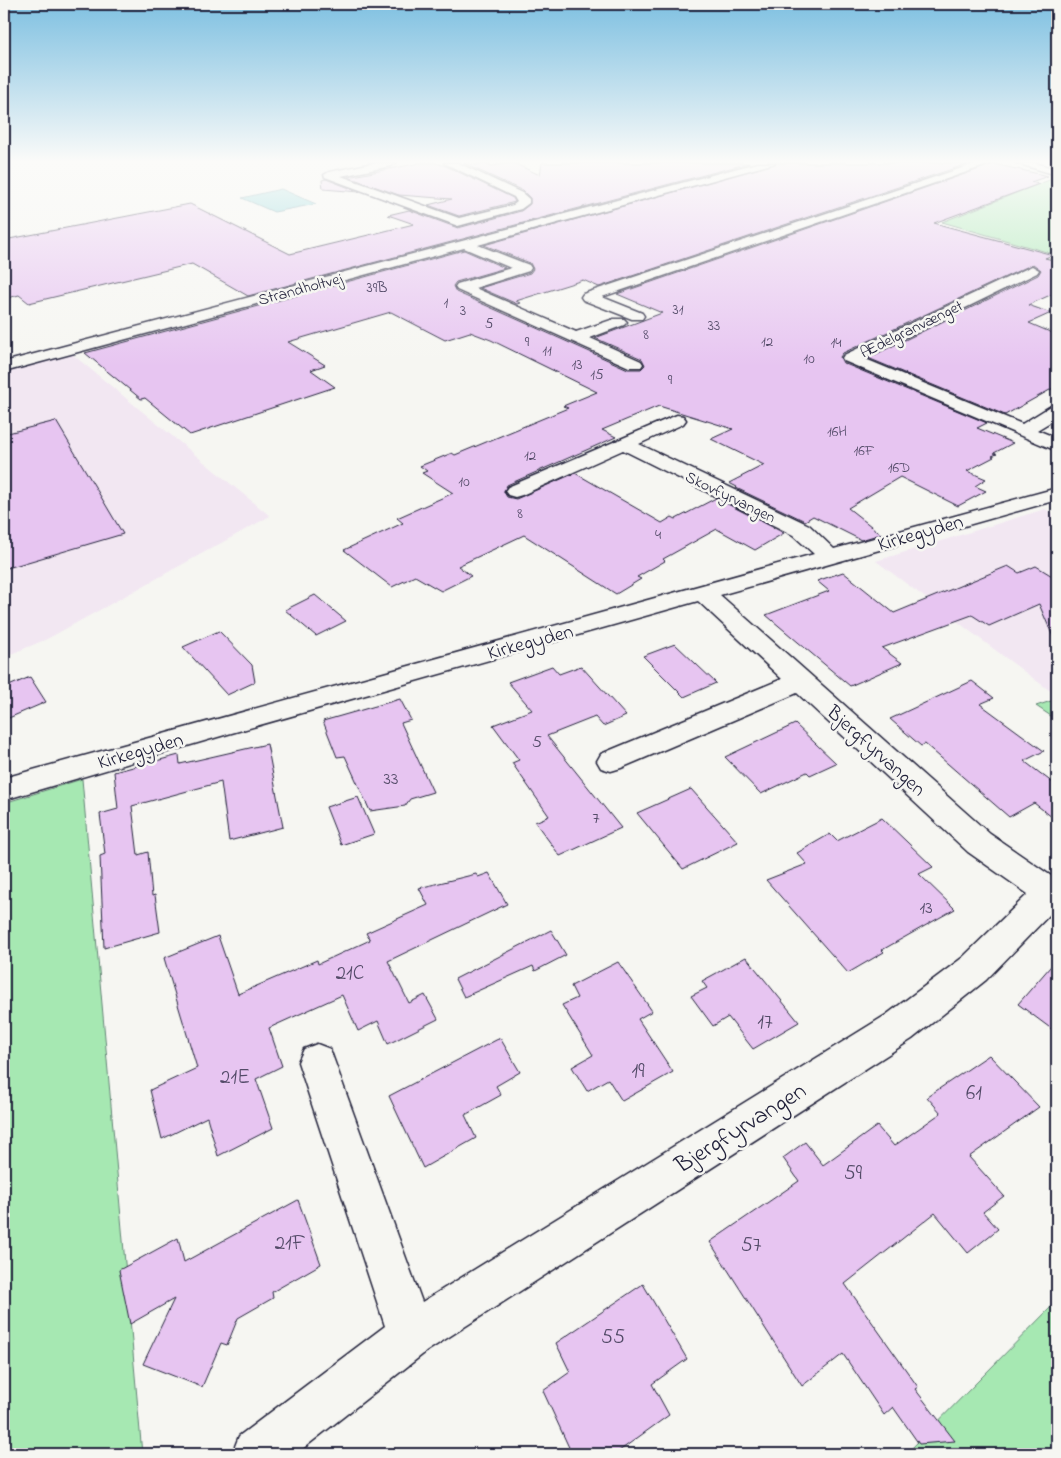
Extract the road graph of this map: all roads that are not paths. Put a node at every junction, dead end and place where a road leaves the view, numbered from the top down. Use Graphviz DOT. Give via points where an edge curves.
graph roads {
  1 [pos="508,231"];
  2 [pos="515,231"];
  3 [pos="785,231"];
  4 [pos="511,232"];
  5 [pos="465,244"];
  6 [pos="1032,270"];
  7 [pos="637,316"];
  8 [pos="619,322"];
  9 [pos="575,338"];
  10 [pos="635,364"];
  11 [pos="4,367"];
  12 [pos="1057,410"];
  13 [pos="677,420"];
  14 [pos="1023,431"];
  15 [pos="625,444"];
  16 [pos="1057,445"];
  17 [pos="515,491"];
  18 [pos="1057,494"];
  19 [pos="830,558"];
  20 [pos="703,593"];
  21 [pos="800,681"];
  22 [pos="612,761"];
  23 [pos="4,789"];
  24 [pos="1053,895"];
  25 [pos="317,1062"];
  26 [pos="411,1335"];
  27 [pos="256,1454"];
  1 -- 4 [label="street"];
  2 -- 4 [label="street, Strandholtvej"];
  3 -- 7 [label="street" via="588,297"];
  4 -- 5 [label="street, Strandholtvej"];
  5 -- 9 [label="street" via="524,268 462,287"];
  5 -- 11 [label="street, Strandholtvej"];
  6 -- 14 [label="street, Ædelgranvænget" via="850,358"];
  8 -- 9 [label="street"];
  9 -- 10 [label="street"];
  12 -- 14 [label="street"];
  13 -- 15 [label="street"];
  14 -- 16 [label="street, Ædelgranvænget"];
  15 -- 17 [label="street"];
  15 -- 19 [label="street, Skovfyrvangen" via="801,530"];
  18 -- 19 [label="street, Kirkegyden"];
  19 -- 20 [label="street, Kirkegyden"];
  20 -- 21 [label="street, Bjergfyrvangen"];
  20 -- 23 [label="street, Kirkegyden"];
  21 -- 22 [label="street"];
  21 -- 24 [label="street, Bjergfyrvangen" via="979,843"];
  24 -- 26 [label="street, Bjergfyrvangen" via="974,968 899,1027"];
  25 -- 26 [label="street"];
  26 -- 27 [label="street, Bjergfyrvangen"];
}
